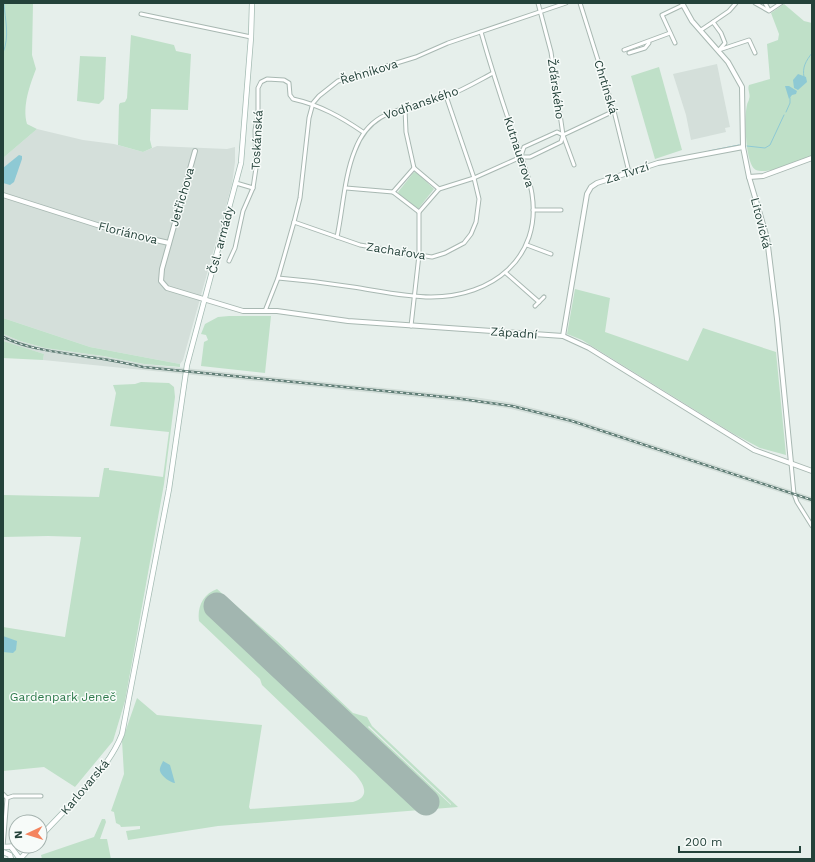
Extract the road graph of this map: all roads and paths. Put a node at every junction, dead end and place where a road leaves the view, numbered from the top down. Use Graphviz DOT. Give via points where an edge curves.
graph roads {
  1 [pos="252,3"];
  2 [pos="538,3"];
  3 [pos="566,3"];
  4 [pos="580,3"];
  5 [pos="736,3"];
  6 [pos="755,3"];
  7 [pos="766,3"];
  8 [pos="781,3"];
  9 [pos="682,4"];
  10 [pos="769,11"];
  11 [pos="541,12"];
  12 [pos="141,14"];
  13 [pos="713,22"];
  14 [pos="701,30"];
  15 [pos="481,32"];
  16 [pos="670,33"];
  17 [pos="251,37"];
  18 [pos="650,42"];
  19 [pos="675,43"];
  20 [pos="624,50"];
  21 [pos="719,50"];
  22 [pos="629,53"];
  23 [pos="755,53"];
  24 [pos="493,72"];
  25 [pos="446,96"];
  26 [pos="313,104"];
  27 [pos="405,109"];
  28 [pos="614,111"];
  29 [pos="363,132"];
  30 [pos="563,135"];
  31 [pos="743,148"];
  32 [pos="195,151"];
  33 [pos="521,156"];
  34 [pos="812,158"];
  35 [pos="574,165"];
  36 [pos="414,168"];
  37 [pos="629,172"];
  38 [pos="749,177"];
  39 [pos="474,178"];
  40 [pos="236,183"];
  41 [pos="253,188"];
  42 [pos="346,188"];
  43 [pos="439,189"];
  44 [pos="393,192"];
  45 [pos="3,194"];
  46 [pos="533,210"];
  47 [pos="561,210"];
  48 [pos="419,212"];
  49 [pos="294,222"];
  50 [pos="337,237"];
  51 [pos="169,243"];
  52 [pos="528,245"];
  53 [pos="551,254"];
  54 [pos="419,255"];
  55 [pos="229,262"];
  56 [pos="506,273"];
  57 [pos="278,278"];
  58 [pos="413,296"];
  59 [pos="544,297"];
  60 [pos="205,300"];
  61 [pos="539,302"];
  62 [pos="535,306"];
  63 [pos="265,311"];
  64 [pos="411,326"];
  65 [pos="563,336"];
  66 [pos="791,463"];
  67 [pos="812,471"];
  68 [pos="170,475"];
  69 [pos="812,526"];
  70 [pos="3,794"];
  71 [pos="41,796"];
  72 [pos="7,798"];
  73 [pos="48,828"];
  74 [pos="3,847"];
  75 [pos="3,852"];
  76 [pos="10,857"];
  77 [pos="20,859"];
  1 -- 17 [label="main road, Čsl. armády"];
  2 -- 11 [label="street, Žďárského"];
  3 -- 11 [label="street, Řehníkova"];
  4 -- 28 [label="street, Chrtínská"];
  5 -- 13 [label="street"];
  6 -- 10 [label="street"];
  7 -- 10 [label="street"];
  8 -- 10 [label="street"];
  9 -- 14 [label="street, Litovická"];
  9 -- 16 [label="street" via="662,15"];
  11 -- 15 [label="street, Řehníkova"];
  11 -- 30 [label="street, Žďárského" via="551,52"];
  12 -- 17 [label="street"];
  13 -- 14 [label="street"];
  13 -- 21 [label="street" via="725,43"];
  14 -- 21 [label="street, Litovická"];
  15 -- 24 [label="street, Kutnauerova"];
  15 -- 26 [label="street, Řehníkova" via="374,72 338,81"];
  16 -- 18 [label="street"];
  16 -- 19 [label="street"];
  17 -- 40 [label="main road, Čsl. armády" via="242,151"];
  18 -- 20 [label="street"];
  18 -- 22 [label="street" via="645,48"];
  21 -- 23 [label="street" via="749,40"];
  21 -- 31 [label="street, Litovická" via="742,87"];
  24 -- 25 [label="street, Vodňanského"];
  24 -- 33 [label="street, Kutnauerova"];
  25 -- 27 [label="street, Vodňanského"];
  25 -- 39 [label="street, Zachařova"];
  26 -- 29 [label="street" via="344,119"];
  26 -- 41 [label="street, Toskánská" via="293,100 289,83 284,80 267,79 261,82 258,88"];
  26 -- 49 [label="street" via="309,118 300,198"];
  27 -- 29 [label="street, Vodňanského" via="379,118"];
  27 -- 36 [label="street" via="406,132"];
  28 -- 30 [label="street"];
  28 -- 37 [label="street, Chrtínská"];
  29 -- 42 [label="street, Vodňanského" via="354,150"];
  30 -- 33 [label="street" via="561,142 530,156"];
  30 -- 33 [label="street" via="557,132 524,147"];
  30 -- 35 [label="street, Žďárského"];
  31 -- 37 [label="street, Za Tvrzí" via="658,163"];
  31 -- 38 [label="street, Litovická"];
  32 -- 51 [label="street, Jetřichova"];
  33 -- 39 [label="street"];
  33 -- 46 [label="street, Kutnauerova" via="532,194"];
  34 -- 38 [label="street" via="762,176"];
  36 -- 43 [label="street"];
  36 -- 44 [label="street"];
  37 -- 65 [label="street, Za Tvrzí" via="597,183 587,194"];
  38 -- 66 [label="street, Litovická" via="767,238"];
  39 -- 43 [label="street"];
  39 -- 54 [label="street, Zachařova" via="479,199 476,222 471,234 464,243 445,254 432,257"];
  40 -- 41 [label="street"];
  40 -- 60 [label="main road, Čsl. armády"];
  41 -- 55 [label="street, Toskánská" via="243,211"];
  42 -- 44 [label="street"];
  42 -- 50 [label="street, Vodňanského"];
  43 -- 48 [label="street"];
  44 -- 48 [label="street"];
  45 -- 51 [label="street, Floriánova" via="116,231"];
  46 -- 47 [label="street"];
  46 -- 52 [label="street, Kutnauerova"];
  48 -- 54 [label="street"];
  49 -- 50 [label="street, Zachařova"];
  49 -- 57 [label="street"];
  50 -- 54 [label="street, Zachařova" via="360,245"];
  51 -- 60 [label="street, Floriánova" via="161,281 167,288"];
  52 -- 53 [label="street"];
  52 -- 56 [label="street, Kutnauerova"];
  54 -- 58 [label="street"];
  56 -- 58 [label="street, Kutnauerova" via="481,287 458,294"];
  56 -- 61 [label="street"];
  57 -- 58 [label="street, Kutnauerova" via="324,282"];
  57 -- 63 [label="street"];
  58 -- 64 [label="street"];
  59 -- 61 [label="street"];
  60 -- 63 [label="street, Západní" via="243,311"];
  60 -- 68 [label="main road, Čsl. armády" via="187,365"];
  61 -- 62 [label="street"];
  63 -- 64 [label="street, Západní"];
  64 -- 65 [label="street, Západní"];
  65 -- 66 [label="street, Západní" via="589,348 754,450"];
  66 -- 67 [label="street, Západní"];
  66 -- 69 [label="street" via="794,494"];
  68 -- 73 [label="main road, Karlovarská" via="122,734 113,754"];
  70 -- 72 [label="street"];
  71 -- 72 [label="street"];
  72 -- 74 [label="street"];
  75 -- 76 [label="main road"];
  76 -- 77 [label="main road"];
}
